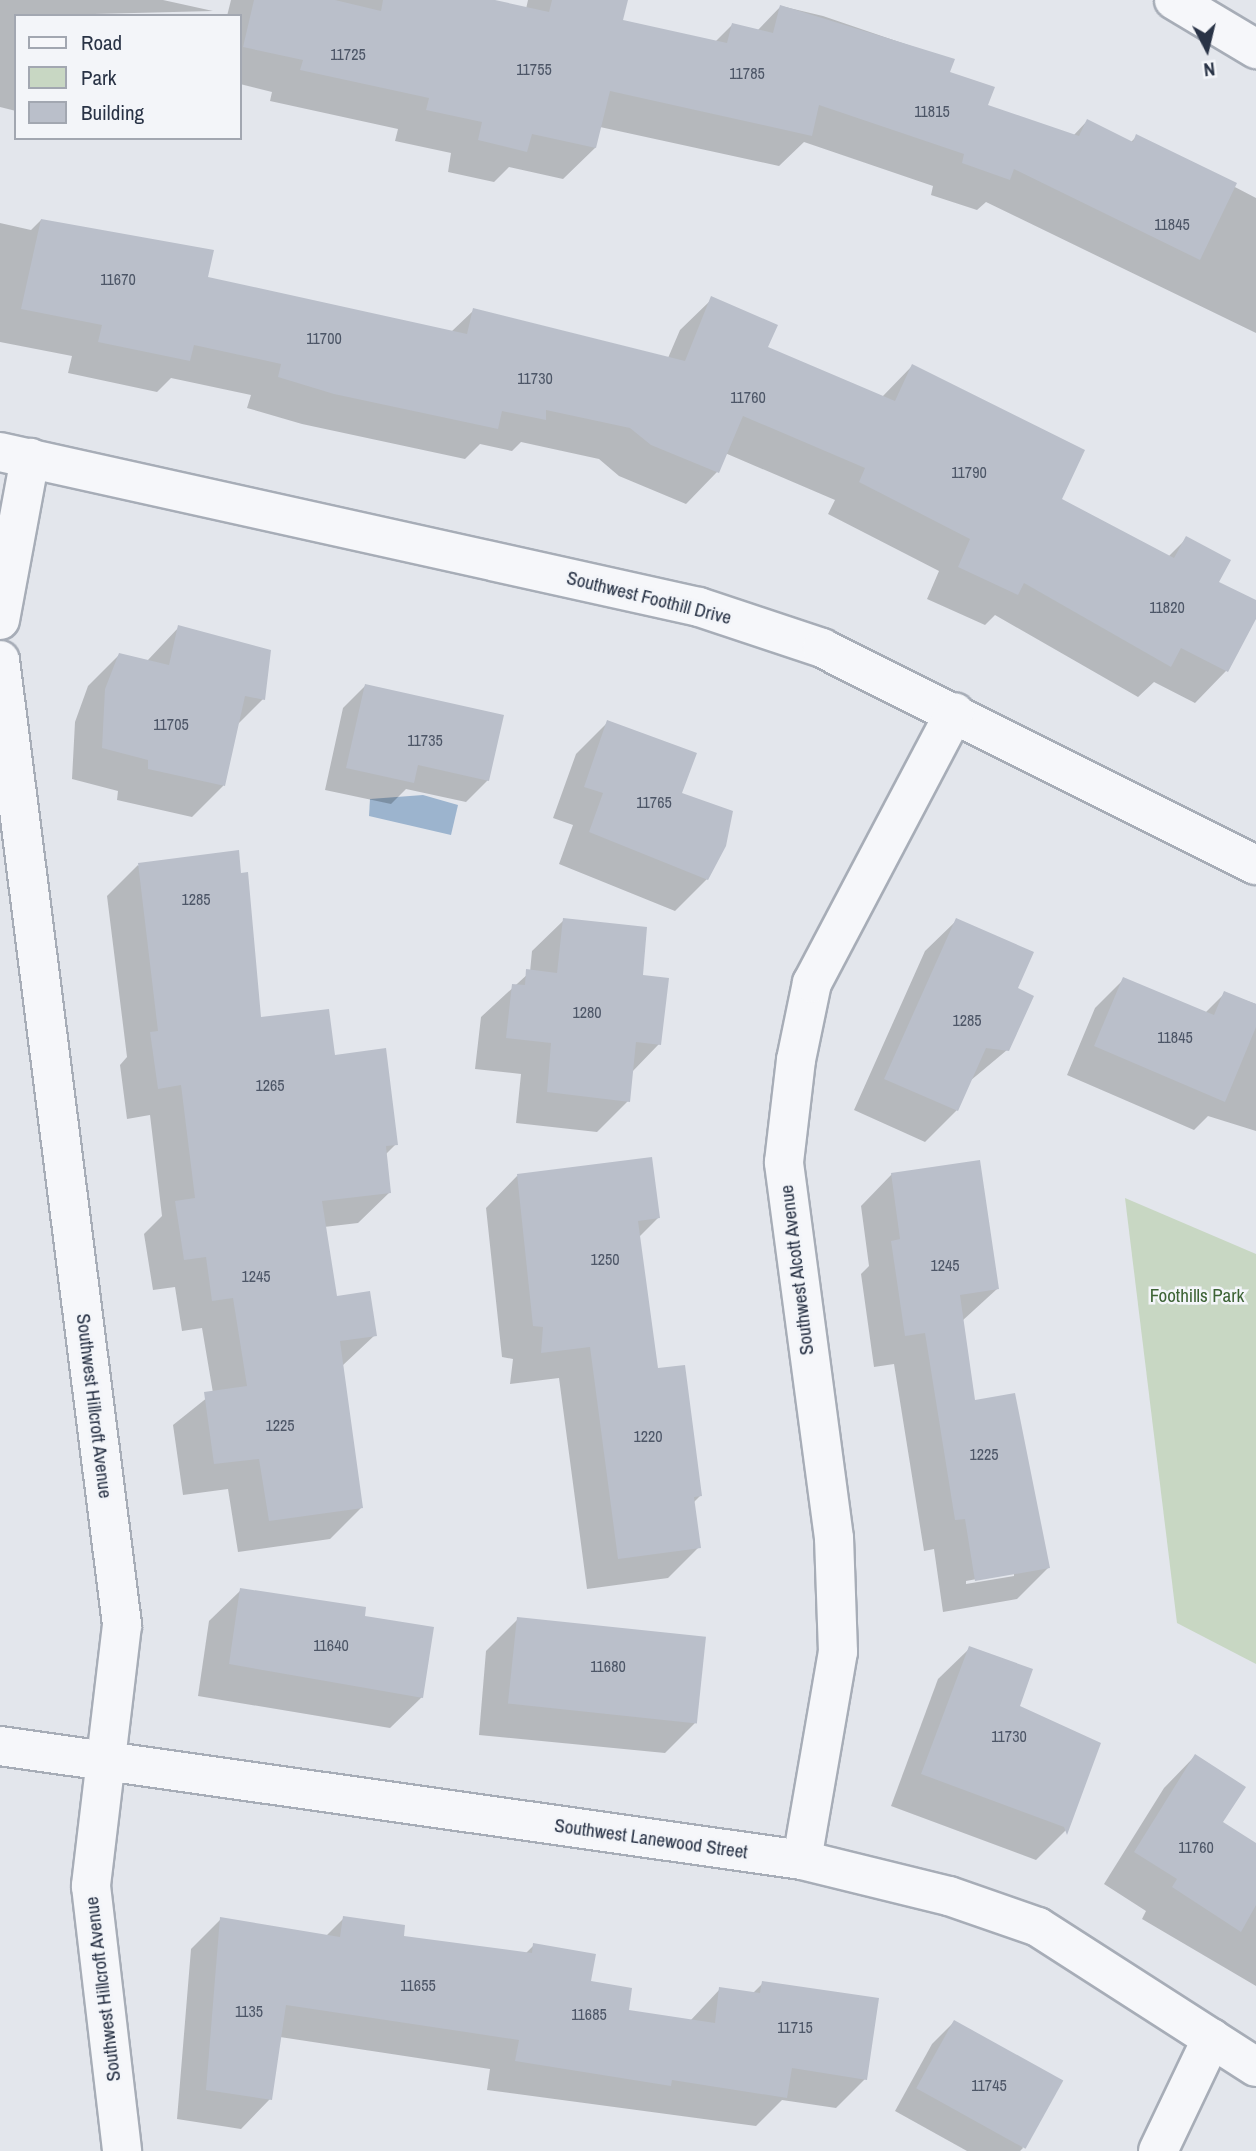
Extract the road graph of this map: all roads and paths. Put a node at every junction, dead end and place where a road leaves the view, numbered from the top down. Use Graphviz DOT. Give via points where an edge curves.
graph roads {
  1 [pos="1174,0"];
  2 [pos="1256,49"];
  3 [pos="15,455"];
  4 [pos="0,620"];
  5 [pos="0,660"];
  6 [pos="955,712"];
  7 [pos="1256,865"];
  8 [pos="0,1746"];
  9 [pos="104,1761"];
  10 [pos="802,1860"];
  11 [pos="1212,2038"];
  12 [pos="1256,2067"];
  13 [pos="122,2151"];
  14 [pos="1158,2151"];
  1 -- 2 [label="street"];
  3 -- 4 [label="street"];
  3 -- 6 [label="street, Southwest Foothill Drive" via="699,607 822,648"];
  5 -- 9 [label="street, Southwest Hillcroft Avenue" via="122,1625 121,1675"];
  6 -- 7 [label="street, Southwest Foothill Drive"];
  6 -- 10 [label="street, Southwest Alcott Avenue" via="812,983 796,1060 784,1162 834,1538 838,1652"];
  8 -- 9 [label="street, Southwest Lanewood Street"];
  9 -- 10 [label="street, Southwest Lanewood Street"];
  9 -- 13 [label="street, Southwest Hillcroft Avenue" via="91,1886"];
  10 -- 11 [label="street, Southwest Lanewood Street" via="949,1896 1038,1927"];
  11 -- 12 [label="street, Southwest Lanewood Street"];
  11 -- 14 [label="street"];
}
